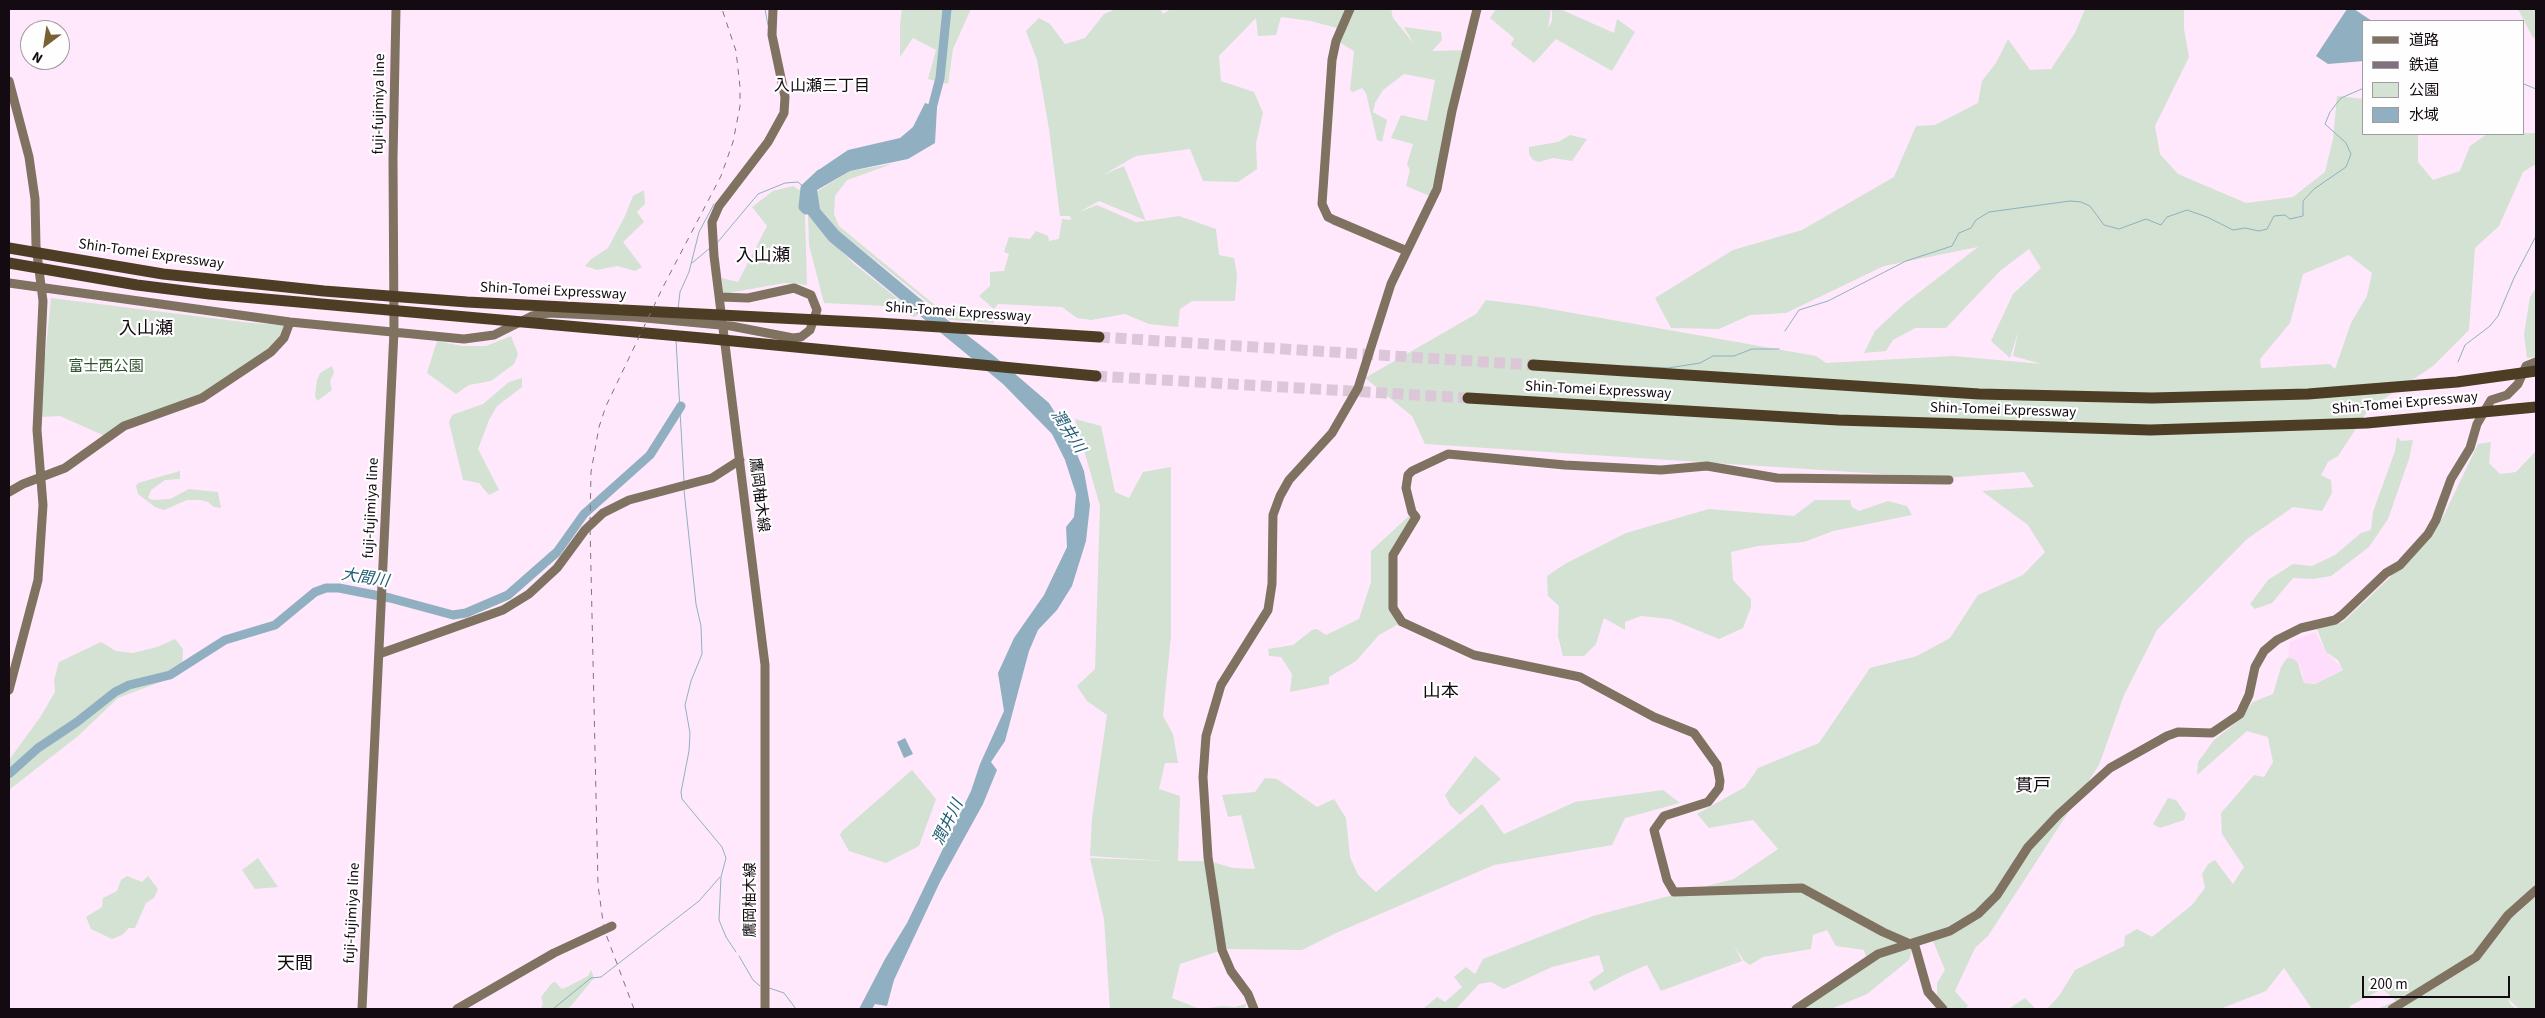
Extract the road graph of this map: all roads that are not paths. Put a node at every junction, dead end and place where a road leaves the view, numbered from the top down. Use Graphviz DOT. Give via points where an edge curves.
graph roads {
  1 [pos="396,9"];
  2 [pos="773,9"];
  3 [pos="1350,9"];
  4 [pos="1477,9"];
  5 [pos="9,81"];
  6 [pos="9,248"];
  7 [pos="1407,250"];
  8 [pos="9,262"];
  9 [pos="9,283"];
  10 [pos="41,289"];
  11 [pos="720,297"];
  12 [pos="290,322"];
  13 [pos="394,330"];
  14 [pos="1099,337"];
  15 [pos="2536,362"];
  16 [pos="1533,365"];
  17 [pos="2536,372"];
  18 [pos="1096,376"];
  19 [pos="1468,398"];
  20 [pos="2534,407"];
  21 [pos="740,460"];
  22 [pos="40,479"];
  23 [pos="1949,480"];
  24 [pos="9,492"];
  25 [pos="379,654"];
  26 [pos="9,690"];
  27 [pos="2536,890"];
  28 [pos="612,926"];
  29 [pos="1911,944"];
  30 [pos="362,1009"];
  31 [pos="457,1009"];
  32 [pos="764,1009"];
  33 [pos="1254,1009"];
  34 [pos="1796,1009"];
  35 [pos="1944,1009"];
  36 [pos="2392,1009"];
  1 -- 13 [label="street, fuji-fujimiya line"];
  2 -- 11 [label="street, 鷹岡柚木線" via="772,35 785,97 784,113 774,134 713,217 712,235"];
  3 -- 7 [label="street" via="1336,41 1332,60 1322,204 1328,217"];
  4 -- 7 [label="street" via="1437,189"];
  5 -- 10 [label="street" via="33,182"];
  6 -- 14 [label="highway, Shin-Tomei Expressway" via="162,274 324,291"];
  7 -- 33 [label="street" via="1391,284 1358,388 1332,433 1289,480 1280,496 1272,526 1272,584 1268,610 1222,685 1206,736 1203,777 1208,857 1222,950"];
  8 -- 18 [label="highway, Shin-Tomei Expressway" via="137,285 218,295"];
  9 -- 10 [label="street"];
  10 -- 12 [label="street"];
  10 -- 22 [label="street" via="37,430"];
  11 -- 13 [label="street" via="748,298 794,288 811,295 817,310 813,325 801,336 793,338 731,326 549,313 532,316 494,335 479,338"];
  11 -- 21 [label="street, 鷹岡柚木線"];
  12 -- 13 [label="street"];
  12 -- 22 [label="street" via="284,338 271,352 209,394 193,403 124,426 65,468"];
  13 -- 25 [label="street, fuji-fujimiya line"];
  15 -- 29 [label="street" via="2526,366 2513,391 2491,400 2477,424 2470,448 2451,479 2428,534 2400,565 2386,573 2335,620 2301,628 2264,651 2255,667 2249,695 2240,714 2212,733 2178,732 2167,736 2110,768 2028,846 1998,894 1978,914 1950,931"];
  16 -- 17 [label="highway, Shin-Tomei Expressway" via="2066,397 2235,397 2365,390"];
  19 -- 20 [label="highway, Shin-Tomei Expressway" via="2064,429 2232,429 2367,423"];
  21 -- 25 [label="street" via="712,478 629,500 603,513 584,530 557,568 529,594 504,610"];
  21 -- 32 [label="street, 鷹岡柚木線" via="766,680"];
  22 -- 24 [label="street"];
  22 -- 26 [label="street" via="43,505 38,580"];
  23 -- 29 [label="street" via="1777,478 1707,466 1661,470 1448,454 1412,470 1408,475 1406,488 1416,517 1393,555 1393,608 1402,622 1474,655 1580,676 1654,717 1694,733 1717,766 1720,781 1708,802 1664,816 1654,830 1667,880 1674,892 1802,888"];
  25 -- 30 [label="street, fuji-fujimiya line"];
  27 -- 36 [label="street" via="2508,915 2476,957"];
  28 -- 31 [label="street" via="554,953"];
  29 -- 34 [label="street" via="1878,954"];
  29 -- 35 [label="street" via="1917,950 1928,992"];
}
